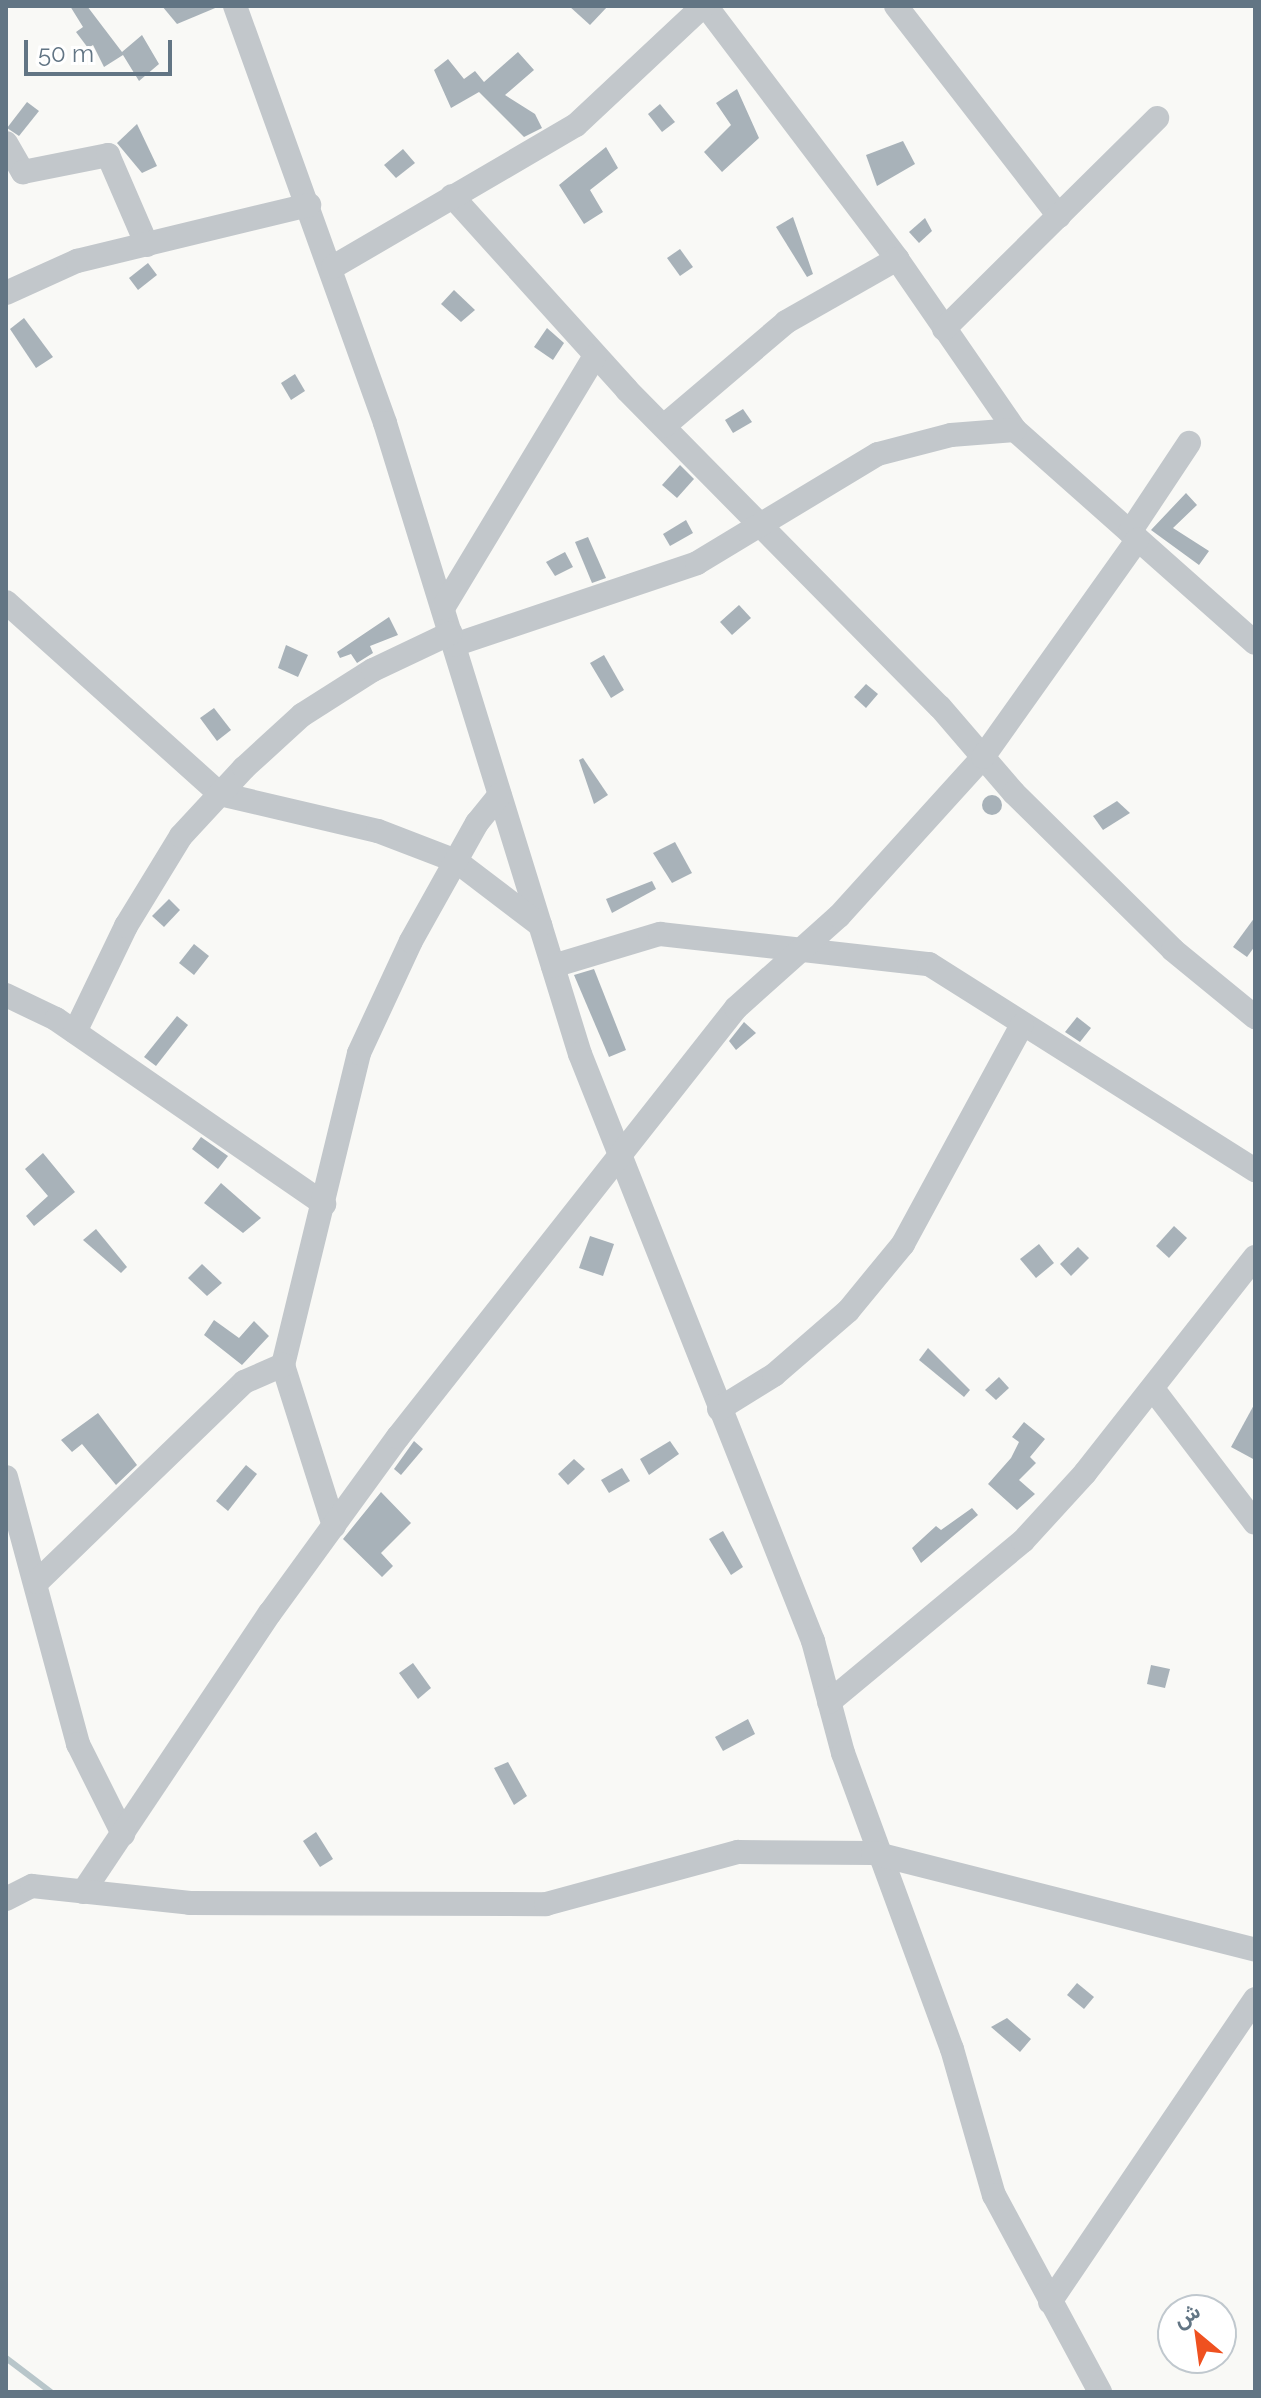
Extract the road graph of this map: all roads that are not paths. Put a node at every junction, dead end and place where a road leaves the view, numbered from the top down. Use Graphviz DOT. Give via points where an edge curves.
graph roads {
  1 [pos="235,6"];
  2 [pos="704,6"];
  3 [pos="896,6"];
  4 [pos="1157,118"];
  5 [pos="6,143"];
  6 [pos="452,196"];
  7 [pos="309,205"];
  8 [pos="1059,216"];
  9 [pos="147,245"];
  10 [pos="897,259"];
  11 [pos="333,267"];
  12 [pos="6,293"];
  13 [pos="944,329"];
  14 [pos="595,356"];
  15 [pos="664,426"];
  16 [pos="1015,430"];
  17 [pos="1189,443"];
  18 [pos="756,526"];
  19 [pos="1134,536"];
  20 [pos="6,602"];
  21 [pos="443,608"];
  22 [pos="453,639"];
  23 [pos="1255,643"];
  24 [pos="983,757"];
  25 [pos="220,794"];
  26 [pos="500,795"];
  27 [pos="456,861"];
  28 [pos="540,925"];
  29 [pos="798,953"];
  30 [pos="553,966"];
  31 [pos="6,995"];
  32 [pos="1255,1017"];
  33 [pos="1022,1025"];
  34 [pos="75,1032"];
  35 [pos="621,1159"];
  36 [pos="1255,1170"];
  37 [pos="324,1204"];
  38 [pos="1255,1257"];
  39 [pos="283,1365"];
  40 [pos="1153,1389"];
  41 [pos="719,1409"];
  42 [pos="6,1477"];
  43 [pos="1255,1523"];
  44 [pos="334,1526"];
  45 [pos="37,1582"];
  46 [pos="829,1702"];
  47 [pos="123,1834"];
  48 [pos="883,1856"];
  49 [pos="83,1892"];
  50 [pos="6,1899"];
  51 [pos="1255,1950"];
  52 [pos="1255,1999"];
  53 [pos="1050,2302"];
  54 [pos="1100,2392"];
  1 -- 7 [label="street"];
  2 -- 6 [label="street" via="576,125"];
  2 -- 10 [label="street"];
  3 -- 8 [label="street"];
  4 -- 8 [label="street"];
  5 -- 9 [label="street" via="23,172 108,155"];
  6 -- 11 [label="street"];
  6 -- 14 [label="street"];
  7 -- 9 [label="street"];
  7 -- 11 [label="street"];
  8 -- 13 [label="street"];
  9 -- 12 [label="street" via="77,261"];
  10 -- 13 [label="street"];
  10 -- 15 [label="street" via="786,322"];
  11 -- 21 [label="street"];
  13 -- 16 [label="street"];
  14 -- 15 [label="street"];
  14 -- 21 [label="street"];
  15 -- 18 [label="street"];
  16 -- 18 [label="street" via="951,435 878,454"];
  16 -- 19 [label="street"];
  17 -- 19 [label="street"];
  18 -- 22 [label="street" via="697,563"];
  18 -- 24 [label="street"];
  19 -- 23 [label="street"];
  19 -- 24 [label="street"];
  20 -- 25 [label="street"];
  21 -- 22 [label="street"];
  22 -- 25 [label="street" via="373,670 302,715"];
  22 -- 26 [label="street"];
  24 -- 29 [label="street" via="839,916"];
  24 -- 32 [label="street" via="1173,950"];
  25 -- 27 [label="street" via="378,831"];
  25 -- 34 [label="street" via="181,836 126,926"];
  26 -- 27 [label="street"];
  26 -- 28 [label="street"];
  27 -- 28 [label="street"];
  27 -- 37 [label="street" via="359,1053"];
  28 -- 30 [label="street"];
  29 -- 30 [label="street" via="660,934"];
  29 -- 33 [label="street" via="929,964"];
  29 -- 35 [label="street" via="736,1008"];
  30 -- 35 [label="street"];
  31 -- 34 [label="street"];
  33 -- 36 [label="street"];
  33 -- 41 [label="street" via="903,1244 848,1311 774,1375"];
  34 -- 37 [label="street"];
  35 -- 41 [label="street"];
  35 -- 44 [label="street"];
  37 -- 39 [label="street"];
  38 -- 40 [label="street"];
  39 -- 44 [label="street"];
  39 -- 45 [label="street" via="244,1382"];
  40 -- 43 [label="street"];
  40 -- 46 [label="street" via="1023,1541"];
  41 -- 46 [label="street" via="813,1641"];
  42 -- 45 [label="street"];
  44 -- 47 [label="street"];
  45 -- 47 [label="street" via="78,1744"];
  46 -- 48 [label="street"];
  47 -- 49 [label="street"];
  48 -- 49 [label="street" via="738,1852 546,1904 190,1903"];
  48 -- 51 [label="street"];
  48 -- 53 [label="street" via="952,2049 994,2195"];
  49 -- 50 [label="street" via="32,1886"];
  52 -- 53 [label="street"];
  53 -- 54 [label="street"];
}
